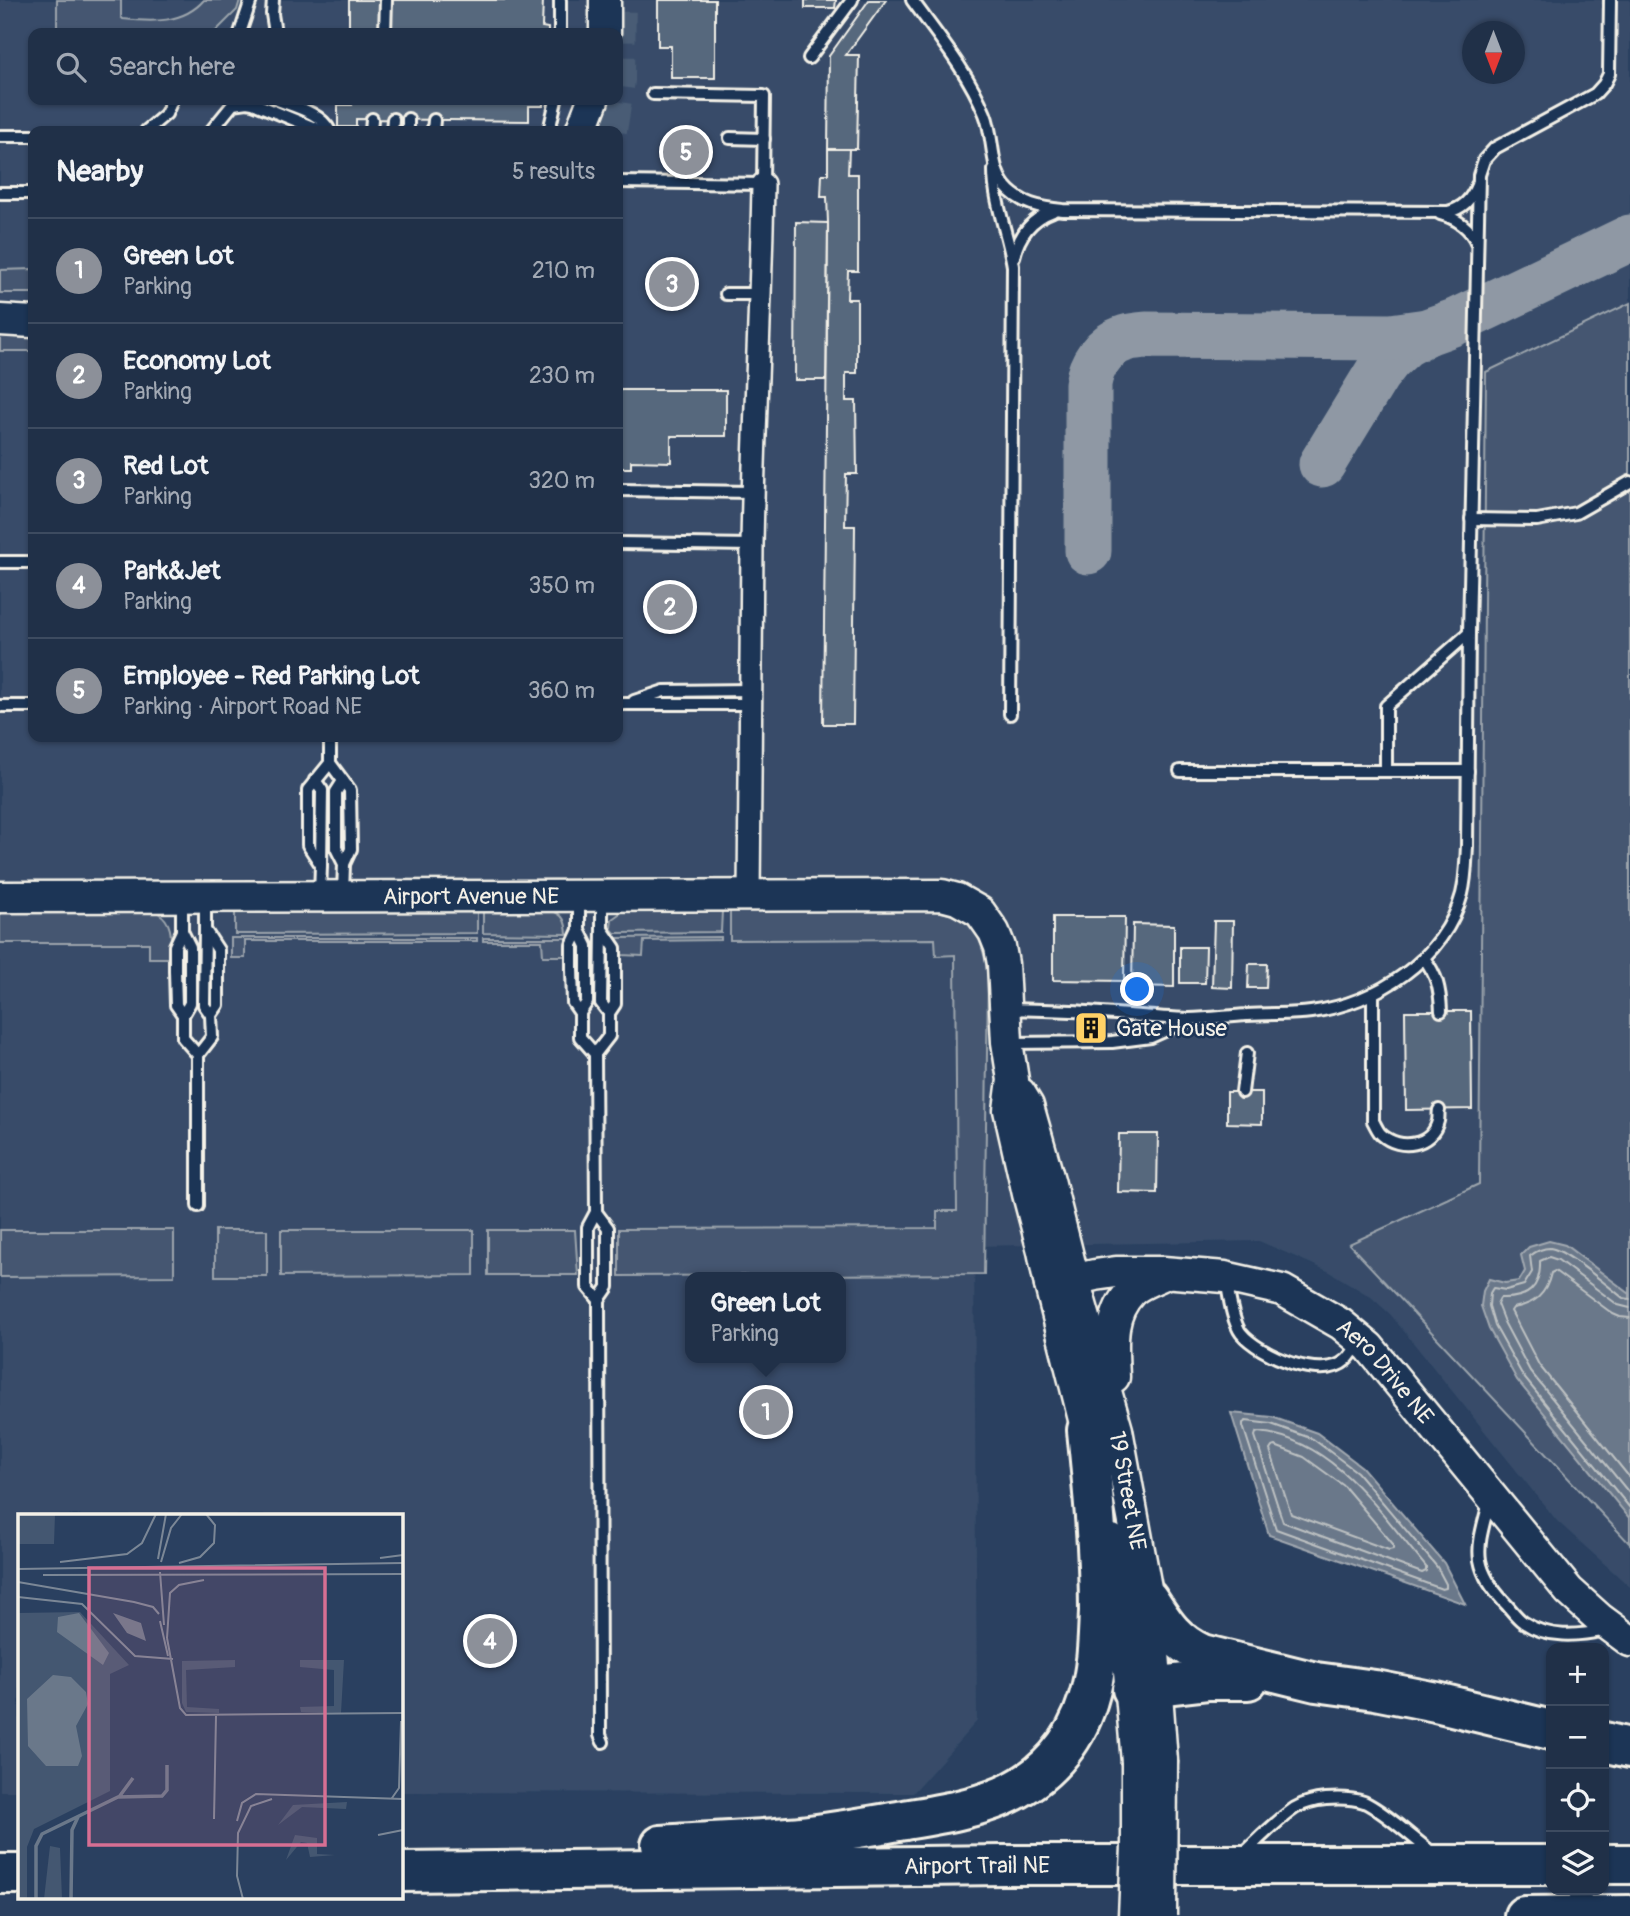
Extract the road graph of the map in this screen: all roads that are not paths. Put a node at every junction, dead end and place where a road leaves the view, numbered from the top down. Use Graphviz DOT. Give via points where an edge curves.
graph roads {
  1 [pos="251,0"];
  2 [pos="273,0"];
  3 [pos="386,0"];
  4 [pos="560,0"];
  5 [pos="605,0"];
  6 [pos="852,0"];
  7 [pos="912,0"];
  8 [pos="1610,0"];
  9 [pos="242,28"];
  10 [pos="274,28"];
  11 [pos="385,28"];
  12 [pos="560,28"];
  13 [pos="605,28"];
  14 [pos="809,58"];
  15 [pos="653,94"];
  16 [pos="170,105"];
  17 [pos="234,105"];
  18 [pos="258,105"];
  19 [pos="289,105"];
  20 [pos="555,105"];
  21 [pos="591,105"];
  22 [pos="372,119"];
  23 [pos="393,119"];
  24 [pos="408,119"];
  25 [pos="152,126"];
  26 [pos="215,126"];
  27 [pos="309,126"];
  28 [pos="327,126"];
  29 [pos="371,126"];
  30 [pos="392,126"];
  31 [pos="408,126"];
  32 [pos="550,126"];
  33 [pos="583,126"];
  34 [pos="0,136"];
  35 [pos="28,136"];
  36 [pos="730,138"];
  37 [pos="764,139"];
  38 [pos="994,160"];
  39 [pos="623,182"];
  40 [pos="1478,183"];
  41 [pos="763,184"];
  42 [pos="0,193"];
  43 [pos="28,193"];
  44 [pos="1063,210"];
  45 [pos="1430,212"];
  46 [pos="1478,249"];
  47 [pos="1013,266"];
  48 [pos="726,294"];
  49 [pos="761,294"];
  50 [pos="28,315"];
  51 [pos="0,319"];
  52 [pos="28,322"];
  53 [pos="1630,482"];
  54 [pos="623,490"];
  55 [pos="753,492"];
  56 [pos="1471,519"];
  57 [pos="623,544"];
  58 [pos="752,545"];
  59 [pos="0,562"];
  60 [pos="28,562"];
  61 [pos="1469,634"];
  62 [pos="752,697"];
  63 [pos="623,704"];
  64 [pos="0,706"];
  65 [pos="28,706"];
  66 [pos="1010,714"];
  67 [pos="330,742"];
  68 [pos="330,763"];
  69 [pos="1180,771"];
  70 [pos="1386,771"];
  71 [pos="1468,771"];
  72 [pos="942,895"];
  73 [pos="332,896"];
  74 [pos="591,896"];
  75 [pos="749,896"];
  76 [pos="0,897"];
  77 [pos="193,897"];
  78 [pos="1424,958"];
  79 [pos="1373,993"];
  80 [pos="1005,1009"];
  81 [pos="1441,1011"];
  82 [pos="1191,1019"];
  83 [pos="1007,1042"];
  84 [pos="595,1054"];
  85 [pos="1247,1054"];
  86 [pos="198,1055"];
  87 [pos="1242,1092"];
  88 [pos="1438,1110"];
  89 [pos="198,1206"];
  90 [pos="596,1212"];
  91 [pos="1169,1272"];
  92 [pos="1225,1277"];
  93 [pos="1062,1283"];
  94 [pos="599,1300"];
  95 [pos="1361,1340"];
  96 [pos="1102,1430"];
  97 [pos="1491,1496"];
  98 [pos="1147,1599"];
  99 [pos="1621,1635"];
  100 [pos="1316,1682"];
  101 [pos="1144,1689"];
  102 [pos="1546,1729"];
  103 [pos="603,1742"];
  104 [pos="1609,1743"];
  105 [pos="1630,1748"];
  106 [pos="1149,1761"];
  107 [pos="1609,1864"];
  108 [pos="1630,1864"];
  109 [pos="1230,1865"];
  110 [pos="1447,1865"];
  111 [pos="1546,1865"];
  112 [pos="402,1872"];
  113 [pos="402,1872"];
  114 [pos="0,1874"];
  115 [pos="18,1874"];
  116 [pos="1134,1916"];
  117 [pos="1161,1916"];
  118 [pos="1524,1916"];
  119 [pos="1629,1916"];
  1 -- 9 [label="lane"];
  2 -- 10 [label="lane"];
  3 -- 11 [label="lane"];
  4 -- 12 [label="lane"];
  5 -- 13 [label="street"];
  6 -- 14 [label="lane"];
  7 -- 38 [label="lane" via="979,101"];
  8 -- 40 [label="lane" via="1610,66 1604,84 1595,94 1495,148 1484,160"];
  15 -- 37 [label="lane" via="764,96"];
  16 -- 25 [label="lane"];
  17 -- 26 [label="lane"];
  18 -- 27 [label="lane"];
  19 -- 28 [label="lane"];
  20 -- 32 [label="lane"];
  21 -- 33 [label="street"];
  22 -- 29 [label="lane"];
  23 -- 30 [label="lane"];
  24 -- 31 [label="lane"];
  34 -- 35 [label="lane"];
  36 -- 37 [label="lane"];
  37 -- 41 [label="lane"];
  38 -- 44 [label="lane" via="1005,187 1025,202"];
  38 -- 47 [label="lane" via="995,192"];
  39 -- 41 [label="lane"];
  40 -- 45 [label="lane" via="1463,206"];
  40 -- 46 [label="lane"];
  41 -- 49 [label="street"];
  42 -- 43 [label="lane"];
  44 -- 45 [label="lane"];
  44 -- 47 [label="lane" via="1043,215 1028,226"];
  45 -- 46 [label="lane" via="1461,223 1475,238"];
  46 -- 56 [label="lane"];
  47 -- 66 [label="lane"];
  48 -- 49 [label="lane"];
  49 -- 55 [label="street"];
  50 -- 51 [label="lane"];
  51 -- 52 [label="street"];
  53 -- 56 [label="lane" via="1576,513 1537,520"];
  54 -- 55 [label="lane"];
  55 -- 58 [label="street"];
  56 -- 61 [label="lane"];
  57 -- 58 [label="lane"];
  58 -- 62 [label="street"];
  59 -- 60 [label="lane"];
  61 -- 70 [label="lane" via="1386,706"];
  61 -- 71 [label="lane"];
  62 -- 63 [label="lane" via="664,691"];
  62 -- 75 [label="street"];
  64 -- 65 [label="lane"];
  67 -- 68 [label="lane"];
  68 -- 73 [label="lane" via="350,790 351,825 351,849"];
  68 -- 73 [label="lane" via="308,790 308,845"];
  69 -- 70 [label="lane"];
  70 -- 71 [label="lane"];
  71 -- 78 [label="lane" via="1462,894 1443,935"];
  72 -- 75 [label="street, Airport Avenue NE"];
  72 -- 80 [label="street, 19 Street NE" via="980,912 994,932 1003,964"];
  73 -- 74 [label="street, Airport Avenue NE"];
  73 -- 77 [label="street, Airport Avenue NE"];
  74 -- 75 [label="street, Airport Avenue NE"];
  74 -- 84 [label="lane" via="572,945 572,969 580,1037"];
  74 -- 84 [label="lane" via="602,929 615,948 615,1004 609,1013 609,1036"];
  76 -- 77 [label="street, Airport Avenue NE"];
  77 -- 86 [label="lane" via="175,946 176,1005 183,1015 183,1038"];
  77 -- 86 [label="lane" via="218,950 218,1005 211,1015 212,1037"];
  78 -- 79 [label="lane"];
  78 -- 81 [label="lane" via="1434,972"];
  79 -- 82 [label="lane" via="1309,1012"];
  79 -- 88 [label="lane" via="1373,1121 1380,1134 1407,1146 1422,1142 1438,1122"];
  80 -- 82 [label="lane"];
  80 -- 83 [label="street, 19 Street NE"];
  82 -- 83 [label="lane" via="1151,1037 1112,1042"];
  83 -- 93 [label="street, 19 Street NE" via="1013,1080 1028,1106 1049,1180"];
  84 -- 90 [label="lane"];
  85 -- 87 [label="lane"];
  86 -- 89 [label="lane"];
  90 -- 94 [label="lane" via="588,1227 588,1287"];
  90 -- 94 [label="lane" via="608,1228 608,1287"];
  91 -- 92 [label="street, Aero Drive NE"];
  91 -- 93 [label="street, Aero Drive NE" via="1116,1272"];
  91 -- 96 [label="street" via="1131,1293 1115,1321"];
  92 -- 95 [label="street, Aero Drive NE" via="1282,1290"];
  92 -- 95 [label="lane" via="1241,1332 1281,1359 1301,1366 1334,1366 1346,1361"];
  93 -- 96 [label="street, 19 Street NE"];
  94 -- 103 [label="lane"];
  95 -- 97 [label="street, Aero Drive NE"];
  96 -- 98 [label="street, 19 Street NE"];
  96 -- 101 [label="street, 19 Street NE" via="1109,1522 1125,1626"];
  96 -- 112 [label="highway" via="1096,1667 1071,1740 1057,1759 1034,1777 1003,1796 971,1807 872,1825 790,1837 646,1846"];
  97 -- 99 [label="street, Aero Drive NE" via="1569,1591"];
  97 -- 99 [label="lane" via="1480,1559 1496,1593 1521,1621 1559,1634"];
  98 -- 100 [label="highway" via="1185,1646 1222,1661"];
  98 -- 101 [label="street, 19 Street NE"];
  100 -- 101 [label="highway" via="1209,1680"];
  100 -- 102 [label="highway" via="1436,1702"];
  101 -- 106 [label="street, 19 Street NE"];
  104 -- 105 [label="highway"];
  106 -- 116 [label="street, 19 Street NE, bridge" via="1137,1847"];
  106 -- 117 [label="street, 19 Street NE, bridge"];
  107 -- 108 [label="highway"];
  109 -- 110 [label="highway, Airport Trail NE"];
  109 -- 110 [label="lane" via="1295,1809 1334,1798 1364,1802 1376,1809"];
  109 -- 113 [label="highway, Airport Trail NE"];
  110 -- 111 [label="highway, Airport Trail NE"];
  114 -- 115 [label="highway"];
  118 -- 119 [label="highway"];
}
